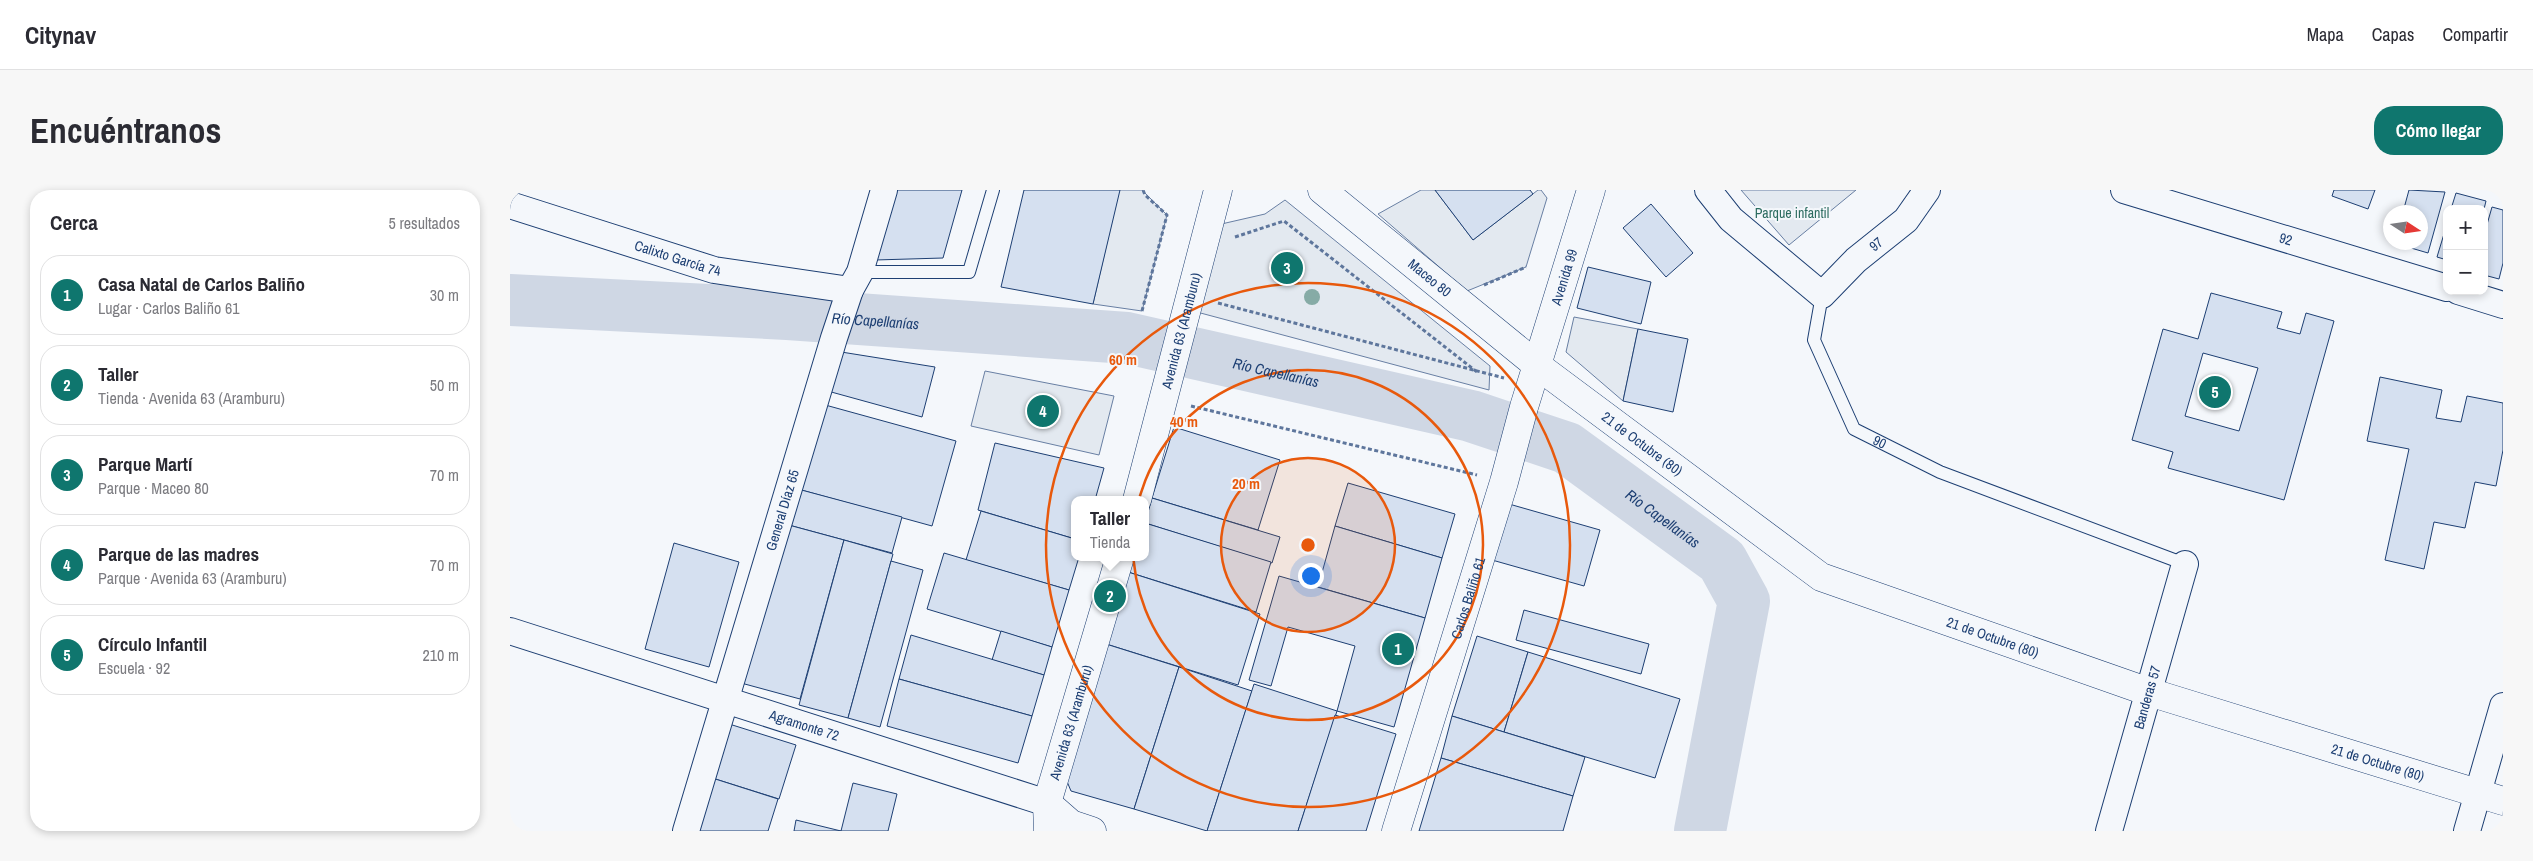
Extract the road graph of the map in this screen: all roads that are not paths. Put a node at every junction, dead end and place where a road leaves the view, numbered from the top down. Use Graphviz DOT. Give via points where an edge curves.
graph roads {
  1 [pos="884,190"];
  2 [pos="993,190"];
  3 [pos="1218,190"];
  4 [pos="1322,190"];
  5 [pos="1591,190"];
  6 [pos="1708,190"];
  7 [pos="1927,190"];
  8 [pos="2124,190"];
  9 [pos="512,203"];
  10 [pos="2443,287"];
  11 [pos="851,289"];
  12 [pos="1822,295"];
  13 [pos="2471,295"];
  14 [pos="2503,305"];
  15 [pos="1531,386"];
  16 [pos="1138,496"];
  17 [pos="1119,561"];
  18 [pos="2185,564"];
  19 [pos="510,631"];
  20 [pos="2148,692"];
  21 [pos="724,701"];
  22 [pos="2503,706"];
  23 [pos="2490,798"];
  24 [pos="1047,803"];
  25 [pos="1065,829"];
  26 [pos="686,831"];
  27 [pos="1396,831"];
  28 [pos="2109,831"];
  29 [pos="2467,831"];
  1 -- 11 [label="street, General Díaz 65"];
  2 -- 11 [label="lane" via="969,272"];
  3 -- 16 [label="main road, Avenida 63 (Aramburu)" via="1197,306 1165,399"];
  4 -- 15 [label="main road, Maceo 80"];
  5 -- 15 [label="main road, Avenida 99"];
  6 -- 12 [label="street" via="1731,219"];
  7 -- 12 [label="street, 97" via="1906,220 1856,260"];
  8 -- 10 [label="street, 92"];
  9 -- 11 [label="street, Calixto García 74" via="714,270"];
  11 -- 21 [label="street, General Díaz 65"];
  12 -- 18 [label="lane, 90" via="1814,340 1854,429 1940,472"];
  13 -- 14 [label="street"];
  15 -- 20 [label="main road, 21 de Octubre (80)" via="1821,576"];
  15 -- 27 [label="main road, Carlos Baliño 61"];
  17 -- 24 [label="main road, Avenida 63 (Aramburu)"];
  18 -- 20 [label="street, Banderas 57"];
  19 -- 21 [label="street, Agramonte 72"];
  20 -- 23 [label="main road, 21 de Octubre (80)"];
  20 -- 28 [label="street, Banderas 57"];
  21 -- 24 [label="street, Agramonte 72"];
  21 -- 26 [label="street, General Díaz 65"];
  22 -- 23 [label="street"];
  23 -- 29 [label="street"];
  24 -- 25 [label="main road, Avenida 63 (Aramburu)"];
}
